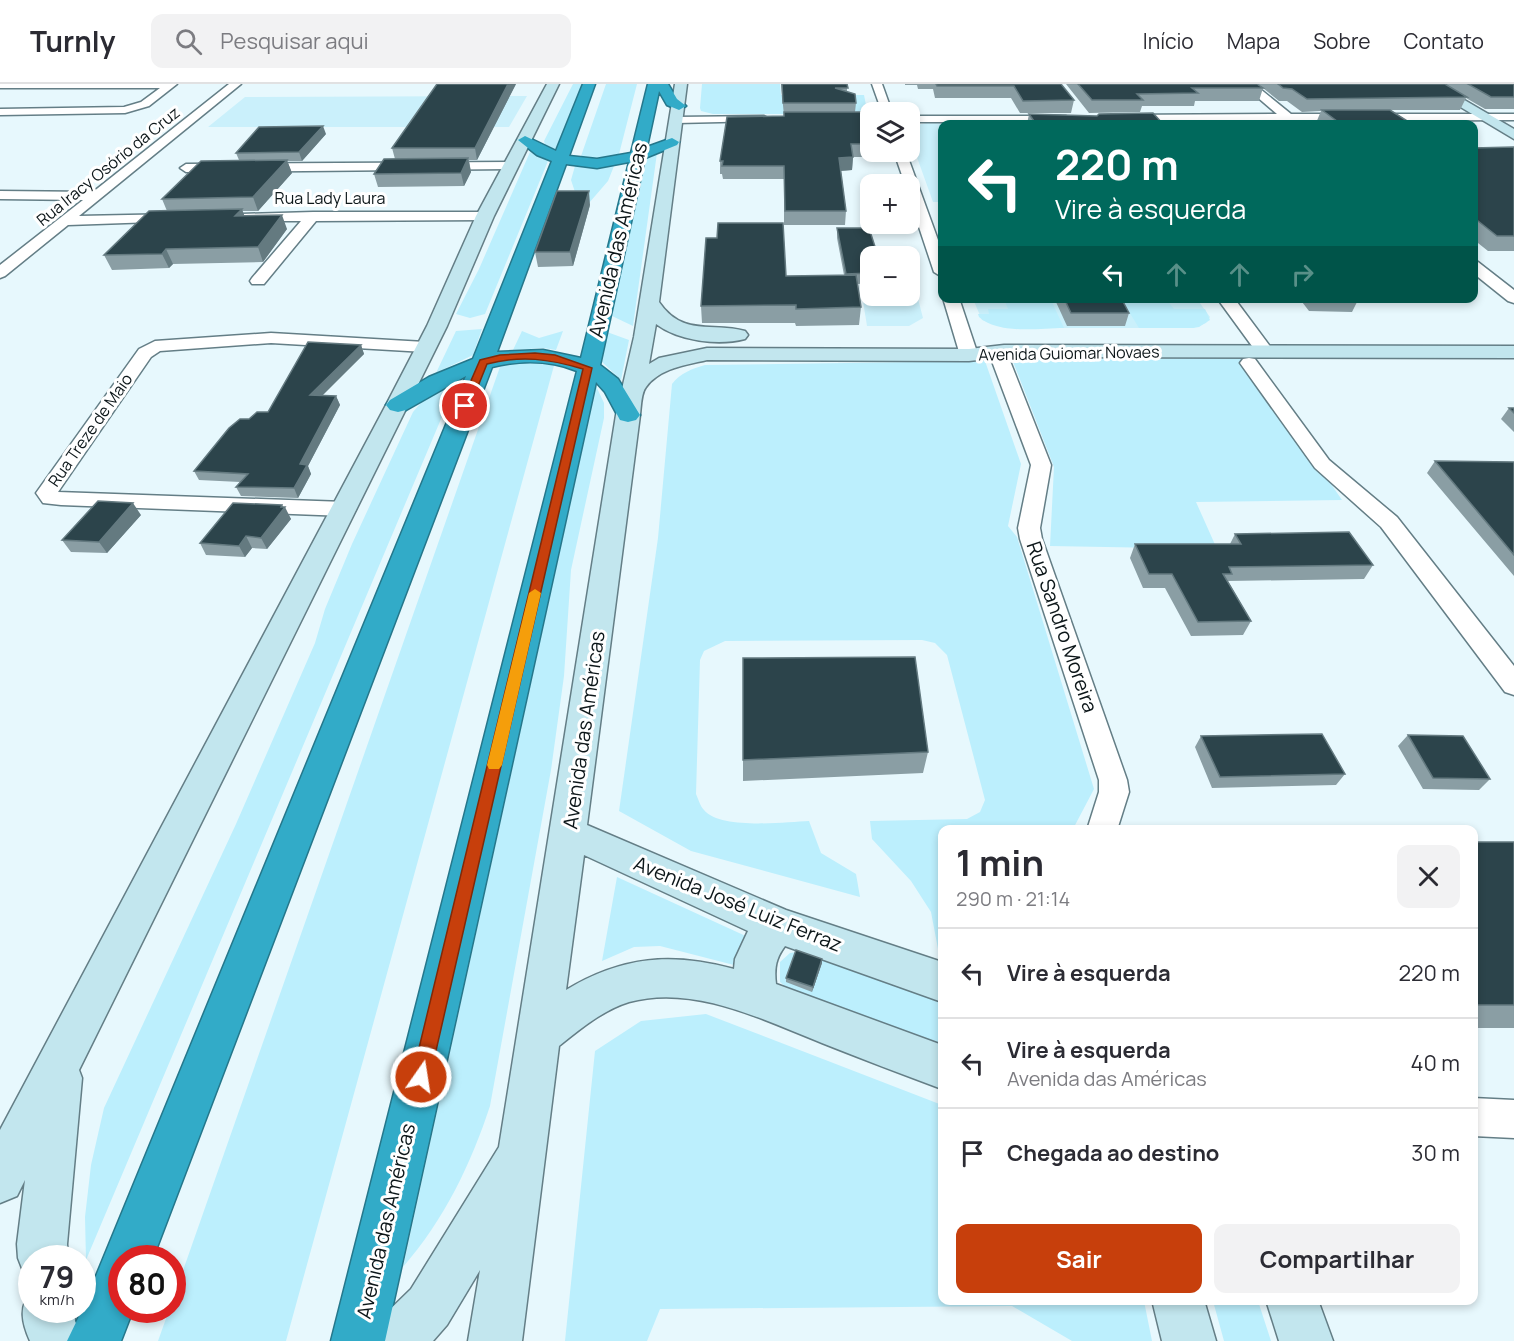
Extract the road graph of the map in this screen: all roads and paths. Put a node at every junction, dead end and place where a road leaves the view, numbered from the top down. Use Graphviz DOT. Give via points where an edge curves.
graph roads {
  1 [pos="171,84"];
  2 [pos="236,84"];
  3 [pos="553,84"];
  4 [pos="590,84"];
  5 [pos="654,84"];
  6 [pos="662,84"];
  7 [pos="681,84"];
  8 [pos="877,84"];
  9 [pos="1247,84"];
  10 [pos="1428,84"];
  11 [pos="1449,84"];
  12 [pos="0,85"];
  13 [pos="883,102"];
  14 [pos="0,112"];
  15 [pos="678,113"];
  16 [pos="1484,117"];
  17 [pos="1084,118"];
  18 [pos="1107,118"];
  19 [pos="1512,118"];
  20 [pos="774,119"];
  21 [pos="920,119"];
  22 [pos="1231,120"];
  23 [pos="1292,120"];
  24 [pos="1341,120"];
  25 [pos="1514,135"];
  26 [pos="672,142"];
  27 [pos="515,151"];
  28 [pos="637,157"];
  29 [pos="559,159"];
  30 [pos="904,162"];
  31 [pos="186,168"];
  32 [pos="0,195"];
  33 [pos="98,195"];
  34 [pos="313,216"];
  35 [pos="485,216"];
  36 [pos="231,217"];
  37 [pos="196,218"];
  38 [pos="67,221"];
  39 [pos="0,260"];
  40 [pos="16,261"];
  41 [pos="938,261"];
  42 [pos="1478,269"];
  43 [pos="0,273"];
  44 [pos="258,281"];
  45 [pos="1514,298"];
  46 [pos="648,301"];
  47 [pos="953,303"];
  48 [pos="1229,303"];
  49 [pos="1514,332"];
  50 [pos="1252,334"];
  51 [pos="966,345"];
  52 [pos="425,346"];
  53 [pos="1514,352"];
  54 [pos="999,356"];
  55 [pos="1258,358"];
  56 [pos="483,362"];
  57 [pos="588,368"];
  58 [pos="630,401"];
  59 [pos="398,405"];
  60 [pos="345,509"];
  61 [pos="1514,686"];
  62 [pos="1104,825"];
  63 [pos="569,835"];
  64 [pos="778,925"];
  65 [pos="938,981"];
  66 [pos="759,999"];
  67 [pos="538,1035"];
  68 [pos="62,1058"];
  69 [pos="938,1066"];
  70 [pos="1478,1117"];
  71 [pos="1514,1119"];
  72 [pos="523,1148"];
  73 [pos="0,1179"];
  74 [pos="42,1245"];
  75 [pos="133,1245"];
  76 [pos="1179,1305"];
  77 [pos="1294,1305"];
  78 [pos="108,1308"];
  79 [pos="49,1323"];
  80 [pos="57,1341"];
  81 [pos="94,1341"];
  82 [pos="358,1341"];
  83 [pos="396,1341"];
  84 [pos="495,1341"];
  85 [pos="1189,1341"];
  86 [pos="1306,1341"];
  1 -- 12 [label="street"];
  1 -- 14 [label="street" via="139,106 113,111"];
  2 -- 33 [label="street, Rua Iracy Osório da Cruz"];
  3 -- 27 [label="main road"];
  4 -- 29 [label="highway"];
  5 -- 28 [label="highway, Avenida das Américas"];
  6 -- 15 [label="highway"];
  7 -- 15 [label="main road, Avenida das Américas"];
  8 -- 13 [label="street"];
  9 -- 23 [label="street"];
  10 -- 16 [label="main road"];
  11 -- 19 [label="main road"];
  15 -- 20 [label="street"];
  15 -- 26 [label="main road, Avenida das Américas"];
  16 -- 19 [label="street"];
  16 -- 24 [label="street"];
  16 -- 25 [label="main road"];
  17 -- 21 [label="street"];
  18 -- 22 [label="street"];
  26 -- 28 [label="highway"];
  26 -- 46 [label="main road, Avenida das Américas"];
  27 -- 29 [label="highway" via="541,152"];
  27 -- 31 [label="street"];
  27 -- 35 [label="main road"];
  28 -- 29 [label="highway" via="603,163"];
  28 -- 57 [label="highway, Avenida das Américas"];
  29 -- 56 [label="highway"];
  30 -- 41 [label="street"];
  32 -- 33 [label="street"];
  33 -- 38 [label="street, Rua Iracy Osório da Cruz"];
  34 -- 35 [label="street, Rua Lady Laura"];
  34 -- 36 [label="street, Rua Lady Laura"];
  34 -- 44 [label="street"];
  35 -- 52 [label="main road"];
  37 -- 38 [label="street"];
  38 -- 40 [label="street, Rua Iracy Osório da Cruz"];
  39 -- 40 [label="street"];
  40 -- 43 [label="street, Rua Iracy Osório da Cruz"];
  42 -- 45 [label="street"];
  46 -- 51 [label="main road, Avenida Guiomar Novaes" via="668,325 698,333"];
  46 -- 58 [label="main road, Avenida das Américas"];
  47 -- 51 [label="street"];
  48 -- 50 [label="street"];
  49 -- 50 [label="main road, Avenida Guiomar Novaes"];
  50 -- 51 [label="main road, Avenida Guiomar Novaes"];
  50 -- 55 [label="street"];
  51 -- 55 [label="main road, Avenida Guiomar Novaes" via="997,351"];
  51 -- 58 [label="main road, Avenida Guiomar Novaes" via="707,354 668,363 650,372"];
  52 -- 59 [label="main road"];
  52 -- 60 [label="street, Rua Treze de Maio" via="271,338 155,346 145,353 47,493 51,498 61,499"];
  53 -- 55 [label="main road, Avenida Guiomar Novaes"];
  54 -- 62 [label="street, Rua Sandro Moreira" via="1041,465 1029,528 1113,780 1114,792"];
  55 -- 61 [label="street" via="1322,464 1389,522"];
  56 -- 57 [label="highway" via="535,356"];
  56 -- 59 [label="highway"];
  56 -- 75 [label="highway"];
  57 -- 58 [label="highway"];
  57 -- 82 [label="highway, Avenida das Américas"];
  58 -- 63 [label="main road, Avenida das Américas"];
  59 -- 60 [label="main road"];
  60 -- 68 [label="main road"];
  63 -- 64 [label="main road, Avenida José Luiz Ferraz"];
  63 -- 67 [label="main road, Avenida das Américas"];
  64 -- 65 [label="main road, Avenida José Luiz Ferraz"];
  64 -- 66 [label="main road" via="765,939 753,969"];
  66 -- 67 [label="main road" via="687,980 646,979 591,997"];
  66 -- 69 [label="main road"];
  67 -- 72 [label="main road, Avenida das Américas"];
  68 -- 73 [label="main road"];
  68 -- 74 [label="main road"];
  70 -- 71 [label="street"];
  72 -- 83 [label="main road" via="429,1307"];
  72 -- 84 [label="main road, Avenida das Américas"];
  76 -- 85 [label="main road"];
  77 -- 86 [label="main road"];
  78 -- 81 [label="highway"];
  79 -- 80 [label="main road"];
}
